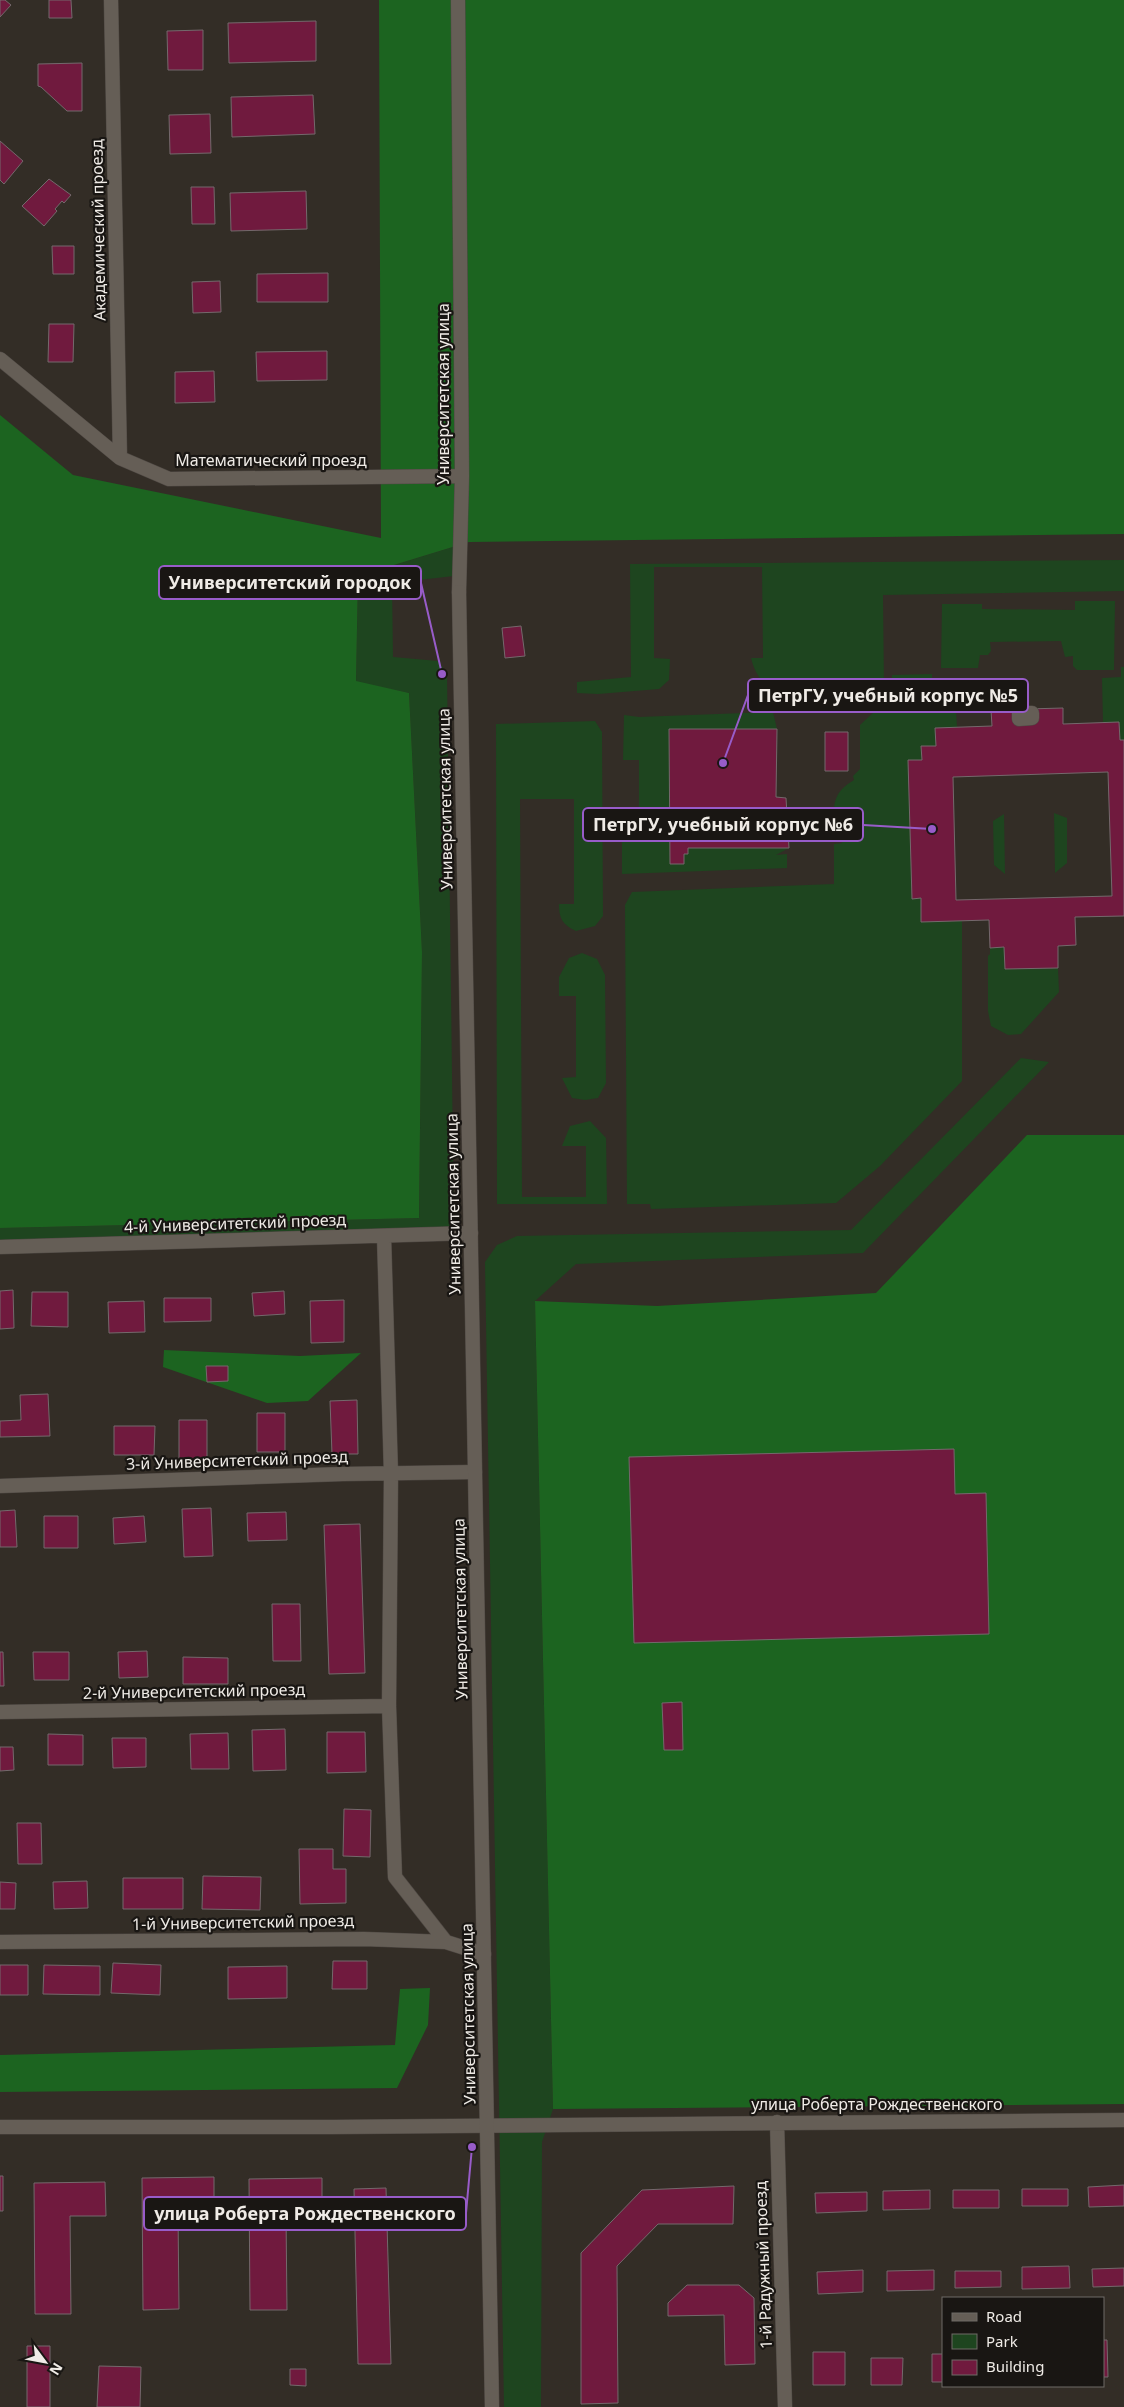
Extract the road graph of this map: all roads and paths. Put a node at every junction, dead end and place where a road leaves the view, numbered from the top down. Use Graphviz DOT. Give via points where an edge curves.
graph roads {
  1 [pos="110,0"];
  2 [pos="458,0"];
  3 [pos="0,359"];
  4 [pos="120,458"];
  5 [pos="462,476"];
  6 [pos="471,1233"];
  7 [pos="384,1236"];
  8 [pos="0,1247"];
  9 [pos="475,1472"];
  10 [pos="391,1474"];
  11 [pos="0,1486"];
  12 [pos="389,1706"];
  13 [pos="0,1712"];
  14 [pos="0,1942"];
  15 [pos="446,1942"];
  16 [pos="484,1954"];
  17 [pos="1124,2120"];
  18 [pos="777,2122"];
  19 [pos="488,2124"];
  20 [pos="0,2127"];
  21 [pos="492,2407"];
  22 [pos="785,2407"];
  1 -- 4 [label="street, Академический проезд"];
  2 -- 5 [label="street, Университетская улица"];
  3 -- 4 [label="street, Математический проезд"];
  4 -- 5 [label="street, Математический проезд" via="169,479"];
  5 -- 6 [label="street, Университетская улица" via="459,592"];
  6 -- 7 [label="street, 4-й Университетский проезд"];
  6 -- 9 [label="street, Университетская улица"];
  7 -- 8 [label="street, 4-й Университетский проезд"];
  7 -- 10 [label="street"];
  9 -- 10 [label="street, 3-й Университетский проезд"];
  9 -- 16 [label="street, Университетская улица"];
  10 -- 11 [label="street, 3-й Университетский проезд"];
  10 -- 12 [label="street"];
  12 -- 13 [label="street, 2-й Университетский проезд"];
  12 -- 15 [label="street" via="395,1878"];
  14 -- 15 [label="street, 1-й Университетский проезд" via="364,1938"];
  15 -- 16 [label="street, 1-й Университетский проезд"];
  16 -- 19 [label="street, Университетская улица"];
  17 -- 18 [label="street, улица Роберта Рождественского"];
  18 -- 19 [label="street, улица Роберта Рождественского"];
  18 -- 22 [label="street, 1-й Радужный проезд"];
  19 -- 20 [label="street, улица Роберта Рождественского"];
  19 -- 21 [label="street, Университетская улица"];
}
